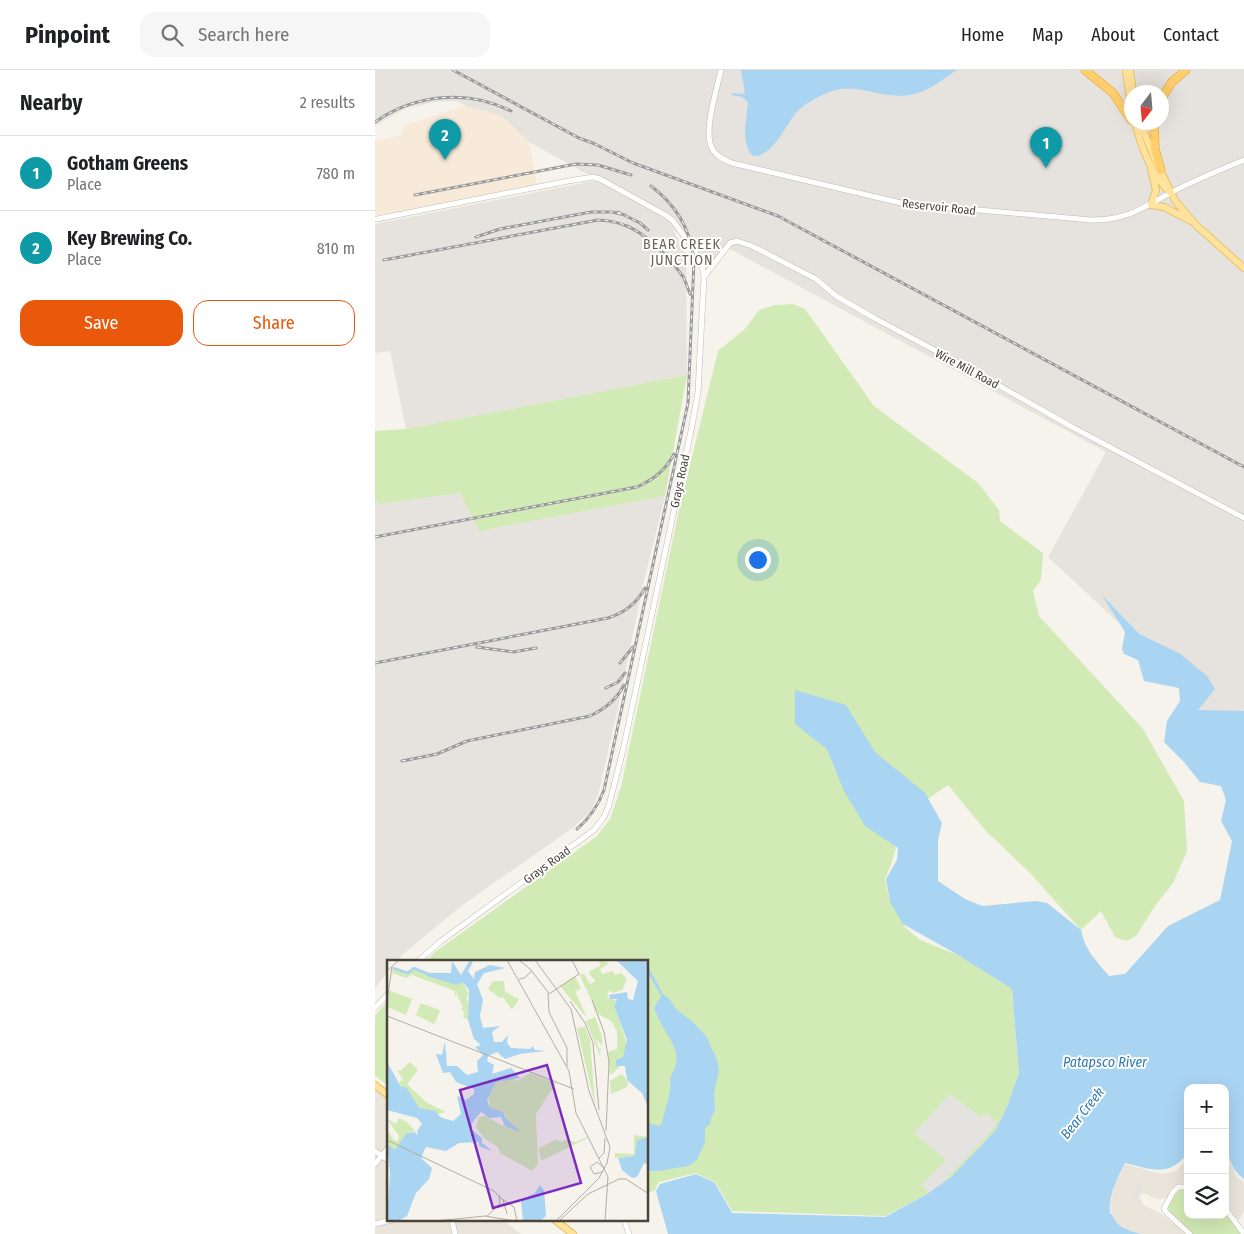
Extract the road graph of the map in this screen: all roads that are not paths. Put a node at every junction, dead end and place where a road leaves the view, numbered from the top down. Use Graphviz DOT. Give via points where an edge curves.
graph roads {
  1 [pos="721,70"];
  2 [pos="1085,70"];
  3 [pos="1126,70"];
  4 [pos="1130,70"];
  5 [pos="1186,70"];
  6 [pos="1128,85"];
  7 [pos="1132,85"];
  8 [pos="1169,87"];
  9 [pos="1124,108"];
  10 [pos="1138,130"];
  11 [pos="1139,130"];
  12 [pos="1154,130"];
  13 [pos="1244,160"];
  14 [pos="1151,164"];
  15 [pos="1161,170"];
  16 [pos="1171,192"];
  17 [pos="1151,205"];
  18 [pos="377,219"];
  19 [pos="1196,225"];
  20 [pos="1244,268"];
  21 [pos="703,277"];
  22 [pos="1244,518"];
  23 [pos="419,960"];
  24 [pos="387,995"];
  25 [pos="375,1008"];
  26 [pos="375,1085"];
  27 [pos="387,1094"];
  28 [pos="387,1150"];
  29 [pos="375,1151"];
  30 [pos="382,1156"];
  31 [pos="387,1160"];
  32 [pos="375,1164"];
  33 [pos="1184,1186"];
  34 [pos="1229,1213"];
  35 [pos="557,1222"];
  36 [pos="625,1222"];
  37 [pos="570,1233"];
  38 [pos="629,1234"];
  39 [pos="1190,1234"];
  40 [pos="1244,1234"];
  1 -- 17 [label="street, Reservoir Road" via="708,140 714,152 732,163 890,201 932,206 1101,220 1127,215"];
  2 -- 9 [label="highway" via="1106,86"];
  3 -- 6 [label="main road"];
  4 -- 7 [label="main road"];
  5 -- 8 [label="highway"];
  10 -- 14 [label="main road"];
  11 -- 15 [label="main road"];
  12 -- 15 [label="highway"];
  13 -- 16 [label="street, Reservoir Road"];
  14 -- 16 [label="main road" via="1163,186"];
  14 -- 17 [label="main road" via="1156,190"];
  15 -- 16 [label="main road"];
  16 -- 17 [label="street, Reservoir Road"];
  16 -- 19 [label="main road"];
  17 -- 19 [label="main road" via="1164,206"];
  18 -- 21 [label="street, Grays Road" via="593,177 673,221 699,258"];
  19 -- 20 [label="main road"];
  21 -- 22 [label="street, Wire Mill Road" via="729,243 737,241 752,246 816,279 836,296 876,319"];
  21 -- 23 [label="street, Grays Road" via="697,405 607,812 594,830"];
  24 -- 25 [label="street"];
  26 -- 27 [label="main road"];
  28 -- 30 [label="street"];
  29 -- 30 [label="street"];
  30 -- 31 [label="street"];
  30 -- 32 [label="street"];
  33 -- 39 [label="street" via="1173,1192 1164,1209"];
  34 -- 40 [label="street"];
  35 -- 37 [label="main road"];
  36 -- 38 [label="street"];
}
